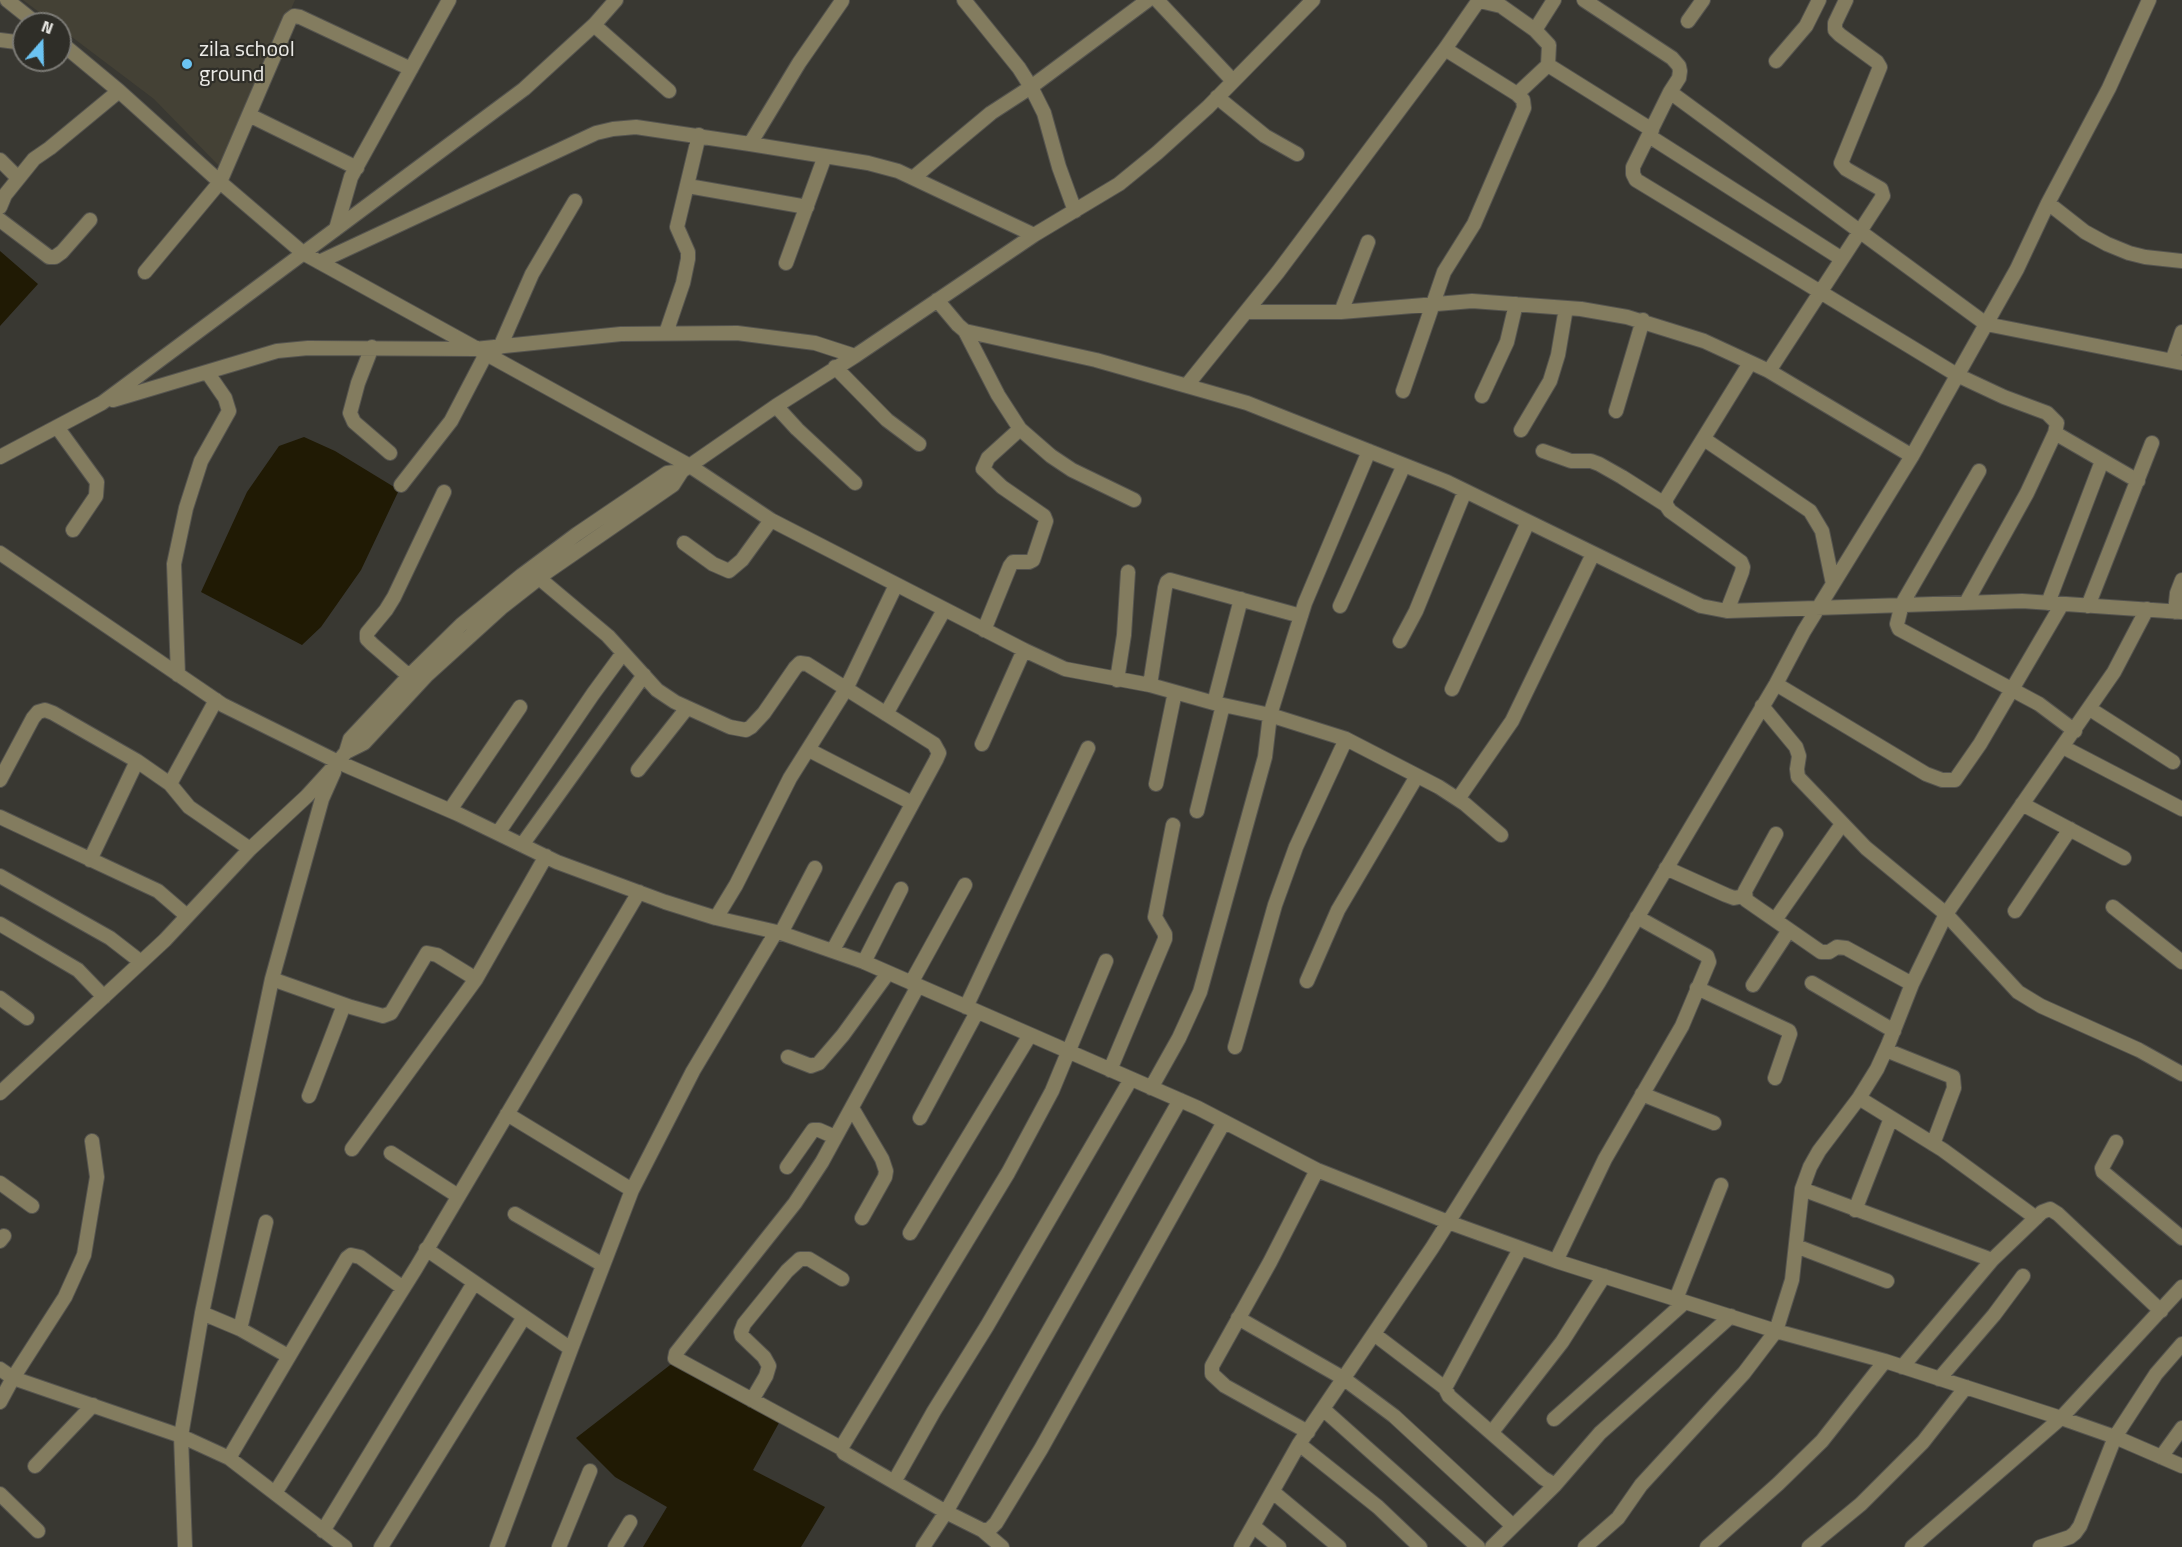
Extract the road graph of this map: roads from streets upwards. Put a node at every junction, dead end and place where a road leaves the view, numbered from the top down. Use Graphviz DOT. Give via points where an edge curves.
graph roads {
  1 [pos="7,0"];
  2 [pos="449,0"];
  3 [pos="616,0"];
  4 [pos="964,0"];
  5 [pos="1148,0"];
  6 [pos="1157,0"];
  7 [pos="1313,0"];
  8 [pos="1479,0"];
  9 [pos="1554,0"];
  10 [pos="1584,0"];
  11 [pos="1703,0"];
  12 [pos="1819,0"];
  13 [pos="1846,0"];
  14 [pos="2149,0"];
  15 [pos="842,1"];
  16 [pos="22,12"];
  17 [pos="1688,21"];
  18 [pos="594,25"];
  19 [pos="1535,30"];
  20 [pos="1445,49"];
  21 [pos="72,53"];
  22 [pos="1776,61"];
  23 [pos="1548,65"];
  24 [pos="411,69"];
  25 [pos="1233,81"];
  26 [pos="1031,87"];
  27 [pos="119,91"];
  28 [pos="669,92"];
  29 [pos="1670,92"];
  30 [pos="1517,94"];
  31 [pos="1217,97"];
  32 [pos="249,115"];
  33 [pos="1650,133"];
  34 [pos="699,135"];
  35 [pos="750,144"];
  36 [pos="1297,153"];
  37 [pos="825,156"];
  38 [pos="0,160"];
  39 [pos="357,168"];
  40 [pos="18,178"];
  41 [pos="913,178"];
  42 [pos="219,182"];
  43 [pos="688,186"];
  44 [pos="575,201"];
  45 [pos="2048,203"];
  46 [pos="0,207"];
  47 [pos="807,207"];
  48 [pos="1075,211"];
  49 [pos="0,220"];
  50 [pos="90,220"];
  51 [pos="336,229"];
  52 [pos="1860,232"];
  53 [pos="1034,235"];
  54 [pos="1368,242"];
  55 [pos="303,253"];
  56 [pos="1842,260"];
  57 [pos="2182,261"];
  58 [pos="319,262"];
  59 [pos="786,263"];
  60 [pos="145,272"];
  61 [pos="1821,292"];
  62 [pos="937,300"];
  63 [pos="1434,304"];
  64 [pos="1516,304"];
  65 [pos="1566,308"];
  66 [pos="1246,312"];
  67 [pos="1341,312"];
  68 [pos="1643,320"];
  69 [pos="1986,324"];
  70 [pos="965,331"];
  71 [pos="2182,332"];
  72 [pos="666,333"];
  73 [pos="372,347"];
  74 [pos="500,347"];
  75 [pos="481,351"];
  76 [pos="855,356"];
  77 [pos="2177,362"];
  78 [pos="1750,363"];
  79 [pos="835,367"];
  80 [pos="1769,371"];
  81 [pos="207,372"];
  82 [pos="1957,375"];
  83 [pos="1187,385"];
  84 [pos="1403,391"];
  85 [pos="1482,396"];
  86 [pos="102,403"];
  87 [pos="776,406"];
  88 [pos="1616,411"];
  89 [pos="57,427"];
  90 [pos="1020,429"];
  91 [pos="1521,430"];
  92 [pos="2055,433"];
  93 [pos="1704,439"];
  94 [pos="2152,443"];
  95 [pos="919,444"];
  96 [pos="1369,451"];
  97 [pos="1543,452"];
  98 [pos="390,453"];
  99 [pos="1912,456"];
  100 [pos="0,457"];
  101 [pos="2102,461"];
  102 [pos="1404,465"];
  103 [pos="686,469"];
  104 [pos="1979,471"];
  105 [pos="2138,481"];
  106 [pos="855,483"];
  107 [pos="401,486"];
  108 [pos="1465,491"];
  109 [pos="444,492"];
  110 [pos="1134,500"];
  111 [pos="1666,505"];
  112 [pos="771,520"];
  113 [pos="1528,522"];
  114 [pos="73,530"];
  115 [pos="684,543"];
  116 [pos="0,553"];
  117 [pos="1593,554"];
  118 [pos="1128,572"];
  119 [pos="539,578"];
  120 [pos="2182,580"];
  121 [pos="1833,584"];
  122 [pos="896,585"];
  123 [pos="1241,599"];
  124 [pos="1966,603"];
  125 [pos="2048,603"];
  126 [pos="1902,604"];
  127 [pos="2062,604"];
  128 [pos="1340,606"];
  129 [pos="2088,606"];
  130 [pos="1818,608"];
  131 [pos="2147,609"];
  132 [pos="944,610"];
  133 [pos="1727,611"];
  134 [pos="2179,612"];
  135 [pos="1301,616"];
  136 [pos="984,630"];
  137 [pos="1400,641"];
  138 [pos="1024,650"];
  139 [pos="623,653"];
  140 [pos="178,675"];
  141 [pos="644,675"];
  142 [pos="409,676"];
  143 [pos="1117,680"];
  144 [pos="1776,684"];
  145 [pos="1150,686"];
  146 [pos="846,689"];
  147 [pos="1452,689"];
  148 [pos="2012,689"];
  149 [pos="1175,692"];
  150 [pos="216,700"];
  151 [pos="1219,704"];
  152 [pos="1762,706"];
  153 [pos="520,707"];
  154 [pos="687,708"];
  155 [pos="2090,709"];
  156 [pos="886,714"];
  157 [pos="1270,715"];
  158 [pos="2075,731"];
  159 [pos="1346,739"];
  160 [pos="982,744"];
  161 [pos="2063,747"];
  162 [pos="1088,748"];
  163 [pos="809,750"];
  164 [pos="342,757"];
  165 [pos="137,761"];
  166 [pos="2173,762"];
  167 [pos="638,770"];
  168 [pos="1416,776"];
  169 [pos="0,780"];
  170 [pos="170,784"];
  171 [pos="1156,784"];
  172 [pos="1458,800"];
  173 [pos="912,803"];
  174 [pos="2022,804"];
  175 [pos="2182,809"];
  176 [pos="450,810"];
  177 [pos="1197,811"];
  178 [pos="0,817"];
  179 [pos="1842,824"];
  180 [pos="1173,825"];
  181 [pos="2070,829"];
  182 [pos="498,833"];
  183 [pos="1776,834"];
  184 [pos="1501,836"];
  185 [pos="522,845"];
  186 [pos="250,849"];
  187 [pos="546,856"];
  188 [pos="2124,858"];
  189 [pos="90,860"];
  190 [pos="815,868"];
  191 [pos="1666,868"];
  192 [pos="0,876"];
  193 [pos="965,885"];
  194 [pos="901,889"];
  195 [pos="639,892"];
  196 [pos="1744,896"];
  197 [pos="2113,908"];
  198 [pos="2015,911"];
  199 [pos="1946,914"];
  200 [pos="187,916"];
  201 [pos="1637,917"];
  202 [pos="716,918"];
  203 [pos="1775,920"];
  204 [pos="0,924"];
  205 [pos="1789,930"];
  206 [pos="779,933"];
  207 [pos="833,950"];
  208 [pos="1106,961"];
  209 [pos="141,962"];
  210 [pos="864,962"];
  211 [pos="2182,962"];
  212 [pos="888,973"];
  213 [pos="272,979"];
  214 [pos="476,979"];
  215 [pos="1307,981"];
  216 [pos="1812,982"];
  217 [pos="1912,984"];
  218 [pos="914,985"];
  219 [pos="1753,986"];
  220 [pos="1697,988"];
  221 [pos="104,997"];
  222 [pos="0,998"];
  223 [pos="344,1005"];
  224 [pos="972,1010"];
  225 [pos="27,1018"];
  226 [pos="1894,1031"];
  227 [pos="1030,1035"];
  228 [pos="1235,1047"];
  229 [pos="1886,1050"];
  230 [pos="1068,1051"];
  231 [pos="788,1057"];
  232 [pos="1110,1070"];
  233 [pos="2182,1074"];
  234 [pos="1775,1077"];
  235 [pos="1131,1079"];
  236 [pos="1151,1088"];
  237 [pos="0,1093"];
  238 [pos="1642,1094"];
  239 [pos="309,1096"];
  240 [pos="1859,1098"];
  241 [pos="1180,1100"];
  242 [pos="852,1108"];
  243 [pos="507,1114"];
  244 [pos="920,1118"];
  245 [pos="1891,1118"];
  246 [pos="1224,1122"];
  247 [pos="1714,1123"];
  248 [pos="836,1137"];
  249 [pos="92,1141"];
  250 [pos="2116,1142"];
  251 [pos="1933,1144"];
  252 [pos="352,1149"];
  253 [pos="391,1153"];
  254 [pos="787,1167"];
  255 [pos="1317,1170"];
  256 [pos="0,1183"];
  257 [pos="1721,1185"];
  258 [pos="1803,1189"];
  259 [pos="632,1190"];
  260 [pos="458,1196"];
  261 [pos="32,1206"];
  262 [pos="1855,1210"];
  263 [pos="515,1214"];
  264 [pos="862,1218"];
  265 [pos="2036,1218"];
  266 [pos="266,1222"];
  267 [pos="1448,1222"];
  268 [pos="910,1233"];
  269 [pos="2182,1238"];
  270 [pos="1796,1246"];
  271 [pos="1520,1249"];
  272 [pos="426,1250"];
  273 [pos="1992,1260"];
  274 [pos="1556,1261"];
  275 [pos="603,1265"];
  276 [pos="1604,1276"];
  277 [pos="2023,1276"];
  278 [pos="842,1279"];
  279 [pos="1887,1281"];
  280 [pos="474,1283"];
  281 [pos="2182,1287"];
  282 [pos="403,1288"];
  283 [pos="1680,1300"];
  284 [pos="2160,1311"];
  285 [pos="202,1314"];
  286 [pos="1731,1316"];
  287 [pos="524,1317"];
  288 [pos="1238,1318"];
  289 [pos="240,1329"];
  290 [pos="1776,1331"];
  291 [pos="1374,1334"];
  292 [pos="2182,1344"];
  293 [pos="571,1349"];
  294 [pos="288,1356"];
  295 [pos="1885,1361"];
  296 [pos="1902,1367"];
  297 [pos="0,1369"];
  298 [pos="13,1378"];
  299 [pos="1343,1378"];
  300 [pos="1940,1379"];
  301 [pos="1966,1387"];
  302 [pos="1445,1388"];
  303 [pos="752,1400"];
  304 [pos="0,1401"];
  305 [pos="93,1405"];
  306 [pos="1323,1409"];
  307 [pos="2061,1418"];
  308 [pos="1554,1419"];
  309 [pos="2182,1428"];
  310 [pos="1308,1432"];
  311 [pos="1492,1432"];
  312 [pos="181,1436"];
  313 [pos="2115,1437"];
  314 [pos="1299,1444"];
  315 [pos="841,1448"];
  316 [pos="2161,1457"];
  317 [pos="229,1458"];
  318 [pos="34,1466"];
  319 [pos="2182,1466"];
  320 [pos="590,1471"];
  321 [pos="894,1482"];
  322 [pos="1555,1485"];
  323 [pos="1273,1492"];
  324 [pos="275,1493"];
  325 [pos="0,1494"];
  326 [pos="946,1512"];
  327 [pos="630,1522"];
  328 [pos="1253,1526"];
  329 [pos="1513,1526"];
  330 [pos="982,1530"];
  331 [pos="38,1531"];
  332 [pos="323,1531"];
  333 [pos="185,1547"];
  334 [pos="345,1547"];
  335 [pos="381,1547"];
  336 [pos="498,1547"];
  337 [pos="559,1547"];
  338 [pos="615,1547"];
  339 [pos="922,1547"];
  340 [pos="1002,1547"];
  341 [pos="1241,1547"];
  342 [pos="1280,1547"];
  343 [pos="1339,1547"];
  344 [pos="1420,1547"];
  345 [pos="1478,1547"];
  346 [pos="1492,1547"];
  347 [pos="1585,1547"];
  348 [pos="1707,1547"];
  349 [pos="1809,1547"];
  350 [pos="1912,1547"];
  351 [pos="2040,1547"];
  1 -- 16 [label="street"];
  2 -- 24 [label="street"];
  3 -- 18 [label="street"];
  4 -- 26 [label="street"];
  5 -- 26 [label="street"];
  6 -- 25 [label="street"];
  7 -- 25 [label="street"];
  8 -- 19 [label="street" via="1501,6"];
  8 -- 20 [label="street"];
  9 -- 19 [label="street"];
  10 -- 29 [label="street" via="1672,58 1680,71"];
  11 -- 17 [label="street"];
  12 -- 22 [label="street" via="1806,26"];
  13 -- 52 [label="street" via="1835,30 1880,67 1841,163 1845,170 1883,193"];
  14 -- 45 [label="street" via="2109,88"];
  15 -- 35 [label="street"];
  18 -- 28 [label="street"];
  18 -- 51 [label="street" via="524,89"];
  19 -- 23 [label="street" via="1549,45"];
  20 -- 30 [label="street"];
  20 -- 66 [label="street"];
  21 -- 27 [label="street"];
  23 -- 30 [label="street"];
  23 -- 33 [label="street"];
  24 -- 32 [label="street" via="294,16"];
  24 -- 39 [label="street"];
  25 -- 31 [label="street"];
  26 -- 41 [label="street" via="991,113"];
  26 -- 48 [label="street" via="1044,113"];
  27 -- 40 [label="street" via="34,159"];
  27 -- 42 [label="street"];
  29 -- 33 [label="street"];
  29 -- 52 [label="street"];
  30 -- 63 [label="street" via="1524,108 1474,224 1444,272"];
  31 -- 36 [label="street" via="1265,136"];
  31 -- 48 [label="street" via="1119,184"];
  32 -- 39 [label="street"];
  32 -- 42 [label="street"];
  33 -- 56 [label="street"];
  33 -- 61 [label="street" via="1633,167 1636,180"];
  34 -- 35 [label="street"];
  34 -- 43 [label="street"];
  34 -- 58 [label="street" via="636,127 596,133"];
  35 -- 37 [label="street"];
  37 -- 41 [label="street" via="898,171"];
  37 -- 47 [label="street"];
  38 -- 40 [label="street"];
  39 -- 51 [label="street"];
  40 -- 46 [label="street"];
  41 -- 53 [label="street"];
  42 -- 55 [label="street"];
  42 -- 60 [label="street"];
  43 -- 47 [label="street"];
  43 -- 72 [label="street" via="677,227 688,259"];
  44 -- 74 [label="street" via="532,274"];
  45 -- 57 [label="street" via="2085,232 2129,254"];
  45 -- 69 [label="street" via="2018,269"];
  47 -- 59 [label="street"];
  48 -- 53 [label="street"];
  49 -- 50 [label="street" via="50,257 62,252"];
  51 -- 55 [label="street"];
  52 -- 56 [label="street"];
  52 -- 69 [label="street"];
  53 -- 62 [label="street"];
  54 -- 67 [label="street"];
  55 -- 58 [label="street"];
  55 -- 86 [label="street"];
  56 -- 61 [label="street"];
  58 -- 75 [label="street"];
  61 -- 80 [label="street"];
  61 -- 82 [label="street"];
  62 -- 70 [label="street"];
  62 -- 76 [label="street"];
  63 -- 64 [label="street"];
  63 -- 67 [label="street"];
  63 -- 84 [label="street"];
  64 -- 65 [label="street"];
  64 -- 85 [label="street" via="1507,342"];
  65 -- 68 [label="street"];
  65 -- 91 [label="street" via="1550,381"];
  66 -- 67 [label="street"];
  66 -- 83 [label="street"];
  68 -- 78 [label="street" via="1704,341"];
  68 -- 88 [label="street"];
  69 -- 77 [label="street"];
  69 -- 82 [label="street"];
  70 -- 83 [label="street"];
  70 -- 90 [label="street" via="998,396"];
  71 -- 77 [label="street"];
  72 -- 74 [label="street"];
  72 -- 76 [label="street" via="737,333 815,343"];
  73 -- 75 [label="street"];
  73 -- 81 [label="street" via="277,351"];
  73 -- 98 [label="street" via="350,413 354,422"];
  74 -- 75 [label="street"];
  75 -- 103 [label="street"];
  75 -- 107 [label="street" via="451,422"];
  76 -- 79 [label="street"];
  78 -- 80 [label="street"];
  78 -- 93 [label="street"];
  79 -- 87 [label="street"];
  79 -- 95 [label="street" via="887,420"];
  80 -- 99 [label="street"];
  81 -- 86 [label="street"];
  81 -- 140 [label="street" via="229,411 201,461 174,564"];
  82 -- 92 [label="street" via="2047,413 2057,423"];
  82 -- 99 [label="street"];
  83 -- 96 [label="street" via="1247,403"];
  86 -- 89 [label="street"];
  87 -- 103 [label="street"];
  87 -- 106 [label="street"];
  89 -- 100 [label="street"];
  89 -- 114 [label="street" via="97,482 96,496"];
  90 -- 110 [label="street" via="1072,470"];
  90 -- 136 [label="street" via="988,458 983,469 1046,521 1034,560 1013,562 1010,566"];
  92 -- 101 [label="street"];
  92 -- 124 [label="street" via="2011,525"];
  93 -- 111 [label="street"];
  93 -- 121 [label="street" via="1810,511 1822,531"];
  94 -- 105 [label="street"];
  96 -- 102 [label="street"];
  96 -- 135 [label="street"];
  97 -- 111 [label="street" via="1599,464"];
  99 -- 121 [label="street"];
  101 -- 105 [label="street"];
  101 -- 125 [label="street"];
  102 -- 108 [label="street"];
  102 -- 128 [label="street"];
  103 -- 112 [label="street"];
  103 -- 119 [label="street" via="673,485"];
  103 -- 142 [label="street" via="667,473 522,575 461,625"];
  104 -- 126 [label="street"];
  105 -- 129 [label="street"];
  108 -- 113 [label="street"];
  108 -- 137 [label="street"];
  109 -- 142 [label="street" via="394,597 367,633 367,639"];
  111 -- 133 [label="street" via="1670,512 1741,562 1742,572"];
  112 -- 115 [label="street" via="742,560 729,571"];
  112 -- 122 [label="street"];
  113 -- 117 [label="street"];
  113 -- 147 [label="street"];
  116 -- 140 [label="street"];
  117 -- 133 [label="street" via="1701,606"];
  117 -- 172 [label="street" via="1512,721"];
  118 -- 143 [label="street"];
  119 -- 139 [label="street"];
  119 -- 164 [label="street" via="427,675 364,743"];
  120 -- 134 [label="street" via="2177,593"];
  121 -- 130 [label="street"];
  122 -- 132 [label="street"];
  122 -- 146 [label="street"];
  123 -- 135 [label="street"];
  123 -- 145 [label="street" via="1177,581 1167,582"];
  123 -- 151 [label="street"];
  124 -- 125 [label="street"];
  124 -- 126 [label="street"];
  125 -- 127 [label="street"];
  126 -- 130 [label="street"];
  126 -- 148 [label="street" via="1897,619 1899,629"];
  127 -- 129 [label="street"];
  127 -- 148 [label="street"];
  129 -- 131 [label="street"];
  130 -- 133 [label="street"];
  130 -- 144 [label="street"];
  131 -- 134 [label="street"];
  131 -- 155 [label="street"];
  132 -- 136 [label="street"];
  132 -- 156 [label="street"];
  135 -- 157 [label="street"];
  136 -- 138 [label="street"];
  138 -- 143 [label="street" via="1065,669"];
  138 -- 160 [label="street"];
  139 -- 141 [label="street"];
  139 -- 182 [label="street"];
  140 -- 150 [label="street"];
  141 -- 154 [label="street" via="657,690"];
  141 -- 185 [label="street"];
  142 -- 164 [label="street" via="350,739"];
  143 -- 145 [label="street"];
  144 -- 148 [label="street" via="1926,774 1948,781 1959,776"];
  144 -- 152 [label="street"];
  145 -- 149 [label="street"];
  146 -- 154 [label="street" via="800,663 764,713 746,730"];
  146 -- 156 [label="street"];
  146 -- 163 [label="street"];
  148 -- 158 [label="street"];
  149 -- 151 [label="street"];
  149 -- 171 [label="street"];
  150 -- 164 [label="street"];
  150 -- 170 [label="street"];
  151 -- 157 [label="street"];
  151 -- 177 [label="street"];
  152 -- 179 [label="street" via="1796,747 1798,777"];
  152 -- 191 [label="street"];
  153 -- 176 [label="street"];
  154 -- 167 [label="street"];
  155 -- 158 [label="street"];
  155 -- 166 [label="street"];
  156 -- 173 [label="street" via="938,748 936,760"];
  157 -- 159 [label="street"];
  157 -- 236 [label="street" via="1265,757 1200,992"];
  158 -- 161 [label="street"];
  159 -- 168 [label="street"];
  159 -- 228 [label="street" via="1296,847 1275,905"];
  161 -- 174 [label="street"];
  161 -- 175 [label="street"];
  162 -- 224 [label="street"];
  163 -- 173 [label="street"];
  163 -- 202 [label="street" via="790,777"];
  164 -- 176 [label="street"];
  164 -- 186 [label="street"];
  164 -- 213 [label="street" via="322,799"];
  165 -- 169 [label="street" via="45,710 33,718"];
  165 -- 170 [label="street"];
  165 -- 189 [label="street"];
  168 -- 172 [label="street"];
  168 -- 215 [label="street" via="1338,909"];
  170 -- 186 [label="street" via="189,807"];
  172 -- 184 [label="street"];
  173 -- 207 [label="street"];
  174 -- 181 [label="street"];
  174 -- 199 [label="street"];
  176 -- 182 [label="street"];
  178 -- 189 [label="street"];
  179 -- 199 [label="street"];
  179 -- 203 [label="street"];
  180 -- 232 [label="street" via="1155,916 1165,939"];
  181 -- 188 [label="street"];
  181 -- 198 [label="street"];
  182 -- 185 [label="street"];
  183 -- 196 [label="street"];
  185 -- 187 [label="street"];
  186 -- 200 [label="street"];
  187 -- 195 [label="street"];
  187 -- 214 [label="street"];
  189 -- 200 [label="street" via="158,891"];
  190 -- 206 [label="street"];
  191 -- 196 [label="street" via="1734,898"];
  191 -- 201 [label="street"];
  192 -- 209 [label="street" via="119,943"];
  193 -- 218 [label="street"];
  194 -- 210 [label="street"];
  195 -- 202 [label="street"];
  195 -- 243 [label="street"];
  196 -- 203 [label="street"];
  197 -- 211 [label="street"];
  199 -- 217 [label="street"];
  199 -- 233 [label="street" via="2018,993"];
  200 -- 209 [label="street"];
  201 -- 220 [label="street" via="1707,956 1709,962"];
  201 -- 267 [label="street"];
  202 -- 206 [label="street"];
  203 -- 205 [label="street"];
  204 -- 221 [label="street" via="78,970"];
  205 -- 217 [label="street" via="1821,952 1846,948"];
  205 -- 219 [label="street"];
  206 -- 207 [label="street"];
  206 -- 259 [label="street" via="693,1071"];
  207 -- 210 [label="street"];
  208 -- 230 [label="street"];
  209 -- 221 [label="street"];
  210 -- 212 [label="street"];
  212 -- 218 [label="street"];
  212 -- 231 [label="street" via="819,1063 810,1066"];
  213 -- 223 [label="street"];
  213 -- 285 [label="street"];
  214 -- 223 [label="street" via="427,953 388,1015"];
  214 -- 252 [label="street"];
  216 -- 226 [label="street"];
  217 -- 226 [label="street"];
  218 -- 224 [label="street"];
  218 -- 242 [label="street"];
  220 -- 234 [label="street" via="1789,1031"];
  220 -- 238 [label="street" via="1682,1026"];
  221 -- 237 [label="street"];
  222 -- 225 [label="street"];
  223 -- 239 [label="street"];
  224 -- 227 [label="street"];
  224 -- 244 [label="street"];
  226 -- 229 [label="street"];
  227 -- 230 [label="street"];
  227 -- 268 [label="street"];
  229 -- 240 [label="street"];
  229 -- 251 [label="street" via="1953,1077 1954,1088"];
  230 -- 232 [label="street"];
  230 -- 315 [label="street" via="1052,1091 1008,1173"];
  232 -- 235 [label="street"];
  235 -- 236 [label="street"];
  235 -- 321 [label="street"];
  236 -- 241 [label="street"];
  238 -- 247 [label="street"];
  238 -- 274 [label="street" via="1605,1159"];
  240 -- 245 [label="street"];
  240 -- 258 [label="street" via="1819,1151"];
  241 -- 246 [label="street"];
  241 -- 326 [label="street"];
  242 -- 248 [label="street"];
  242 -- 264 [label="street" via="886,1171"];
  243 -- 259 [label="street"];
  243 -- 260 [label="street"];
  245 -- 251 [label="street"];
  245 -- 262 [label="street"];
  246 -- 255 [label="street"];
  246 -- 330 [label="street" via="1041,1449 996,1523 989,1530"];
  248 -- 254 [label="street" via="813,1130"];
  248 -- 303 [label="street" via="795,1203 676,1353 678,1360"];
  249 -- 298 [label="street" via="97,1177 84,1256 65,1297"];
  250 -- 269 [label="street" via="2103,1172"];
  251 -- 265 [label="street"];
  253 -- 260 [label="street"];
  255 -- 267 [label="street"];
  255 -- 288 [label="street"];
  256 -- 261 [label="street"];
  257 -- 283 [label="street"];
  258 -- 262 [label="street"];
  258 -- 270 [label="street"];
  259 -- 275 [label="street"];
  260 -- 272 [label="street"];
  262 -- 273 [label="street"];
  263 -- 275 [label="street"];
  265 -- 273 [label="street"];
  265 -- 284 [label="street" via="2050,1209 2058,1214"];
  266 -- 289 [label="street"];
  267 -- 271 [label="street"];
  267 -- 291 [label="street"];
  270 -- 279 [label="street"];
  270 -- 290 [label="street" via="1792,1280"];
  271 -- 274 [label="street"];
  271 -- 302 [label="street"];
  272 -- 280 [label="street"];
  272 -- 282 [label="street"];
  273 -- 296 [label="street"];
  274 -- 276 [label="street"];
  275 -- 293 [label="street"];
  276 -- 283 [label="street"];
  276 -- 311 [label="street" via="1562,1342"];
  277 -- 300 [label="street"];
  278 -- 303 [label="street" via="809,1259 800,1259 744,1324 742,1336 769,1366"];
  280 -- 287 [label="street"];
  280 -- 332 [label="street"];
  281 -- 284 [label="street"];
  282 -- 294 [label="street" via="360,1257 351,1255"];
  282 -- 324 [label="street"];
  283 -- 286 [label="street"];
  283 -- 308 [label="street"];
  284 -- 307 [label="street"];
  285 -- 289 [label="street"];
  285 -- 312 [label="street"];
  286 -- 290 [label="street"];
  286 -- 322 [label="street" via="1600,1433"];
  287 -- 293 [label="street"];
  287 -- 335 [label="street"];
  288 -- 299 [label="street"];
  288 -- 310 [label="street" via="1216,1358 1212,1374 1225,1386"];
  289 -- 294 [label="street"];
  290 -- 295 [label="street"];
  290 -- 347 [label="street" via="1744,1373 1641,1485 1618,1518"];
  291 -- 299 [label="street"];
  291 -- 302 [label="street"];
  292 -- 313 [label="street" via="2156,1374"];
  293 -- 336 [label="street"];
  294 -- 317 [label="street"];
  295 -- 296 [label="street"];
  295 -- 348 [label="street" via="1822,1441"];
  296 -- 300 [label="street"];
  297 -- 298 [label="street"];
  298 -- 304 [label="street"];
  298 -- 305 [label="street"];
  299 -- 306 [label="street"];
  299 -- 329 [label="street" via="1394,1416"];
  300 -- 301 [label="street"];
  301 -- 307 [label="street"];
  301 -- 349 [label="street" via="1923,1442 1861,1504"];
  302 -- 311 [label="street"];
  303 -- 315 [label="street"];
  305 -- 312 [label="street"];
  305 -- 318 [label="street"];
  306 -- 310 [label="street"];
  306 -- 345 [label="street"];
  307 -- 313 [label="street"];
  307 -- 350 [label="street"];
  309 -- 316 [label="street"];
  310 -- 314 [label="street"];
  311 -- 322 [label="street"];
  312 -- 317 [label="street"];
  312 -- 333 [label="street"];
  313 -- 316 [label="street"];
  313 -- 351 [label="street" via="2080,1526 2070,1538"];
  314 -- 323 [label="street"];
  314 -- 344 [label="street" via="1378,1507"];
  315 -- 321 [label="street"];
  316 -- 319 [label="street"];
  317 -- 324 [label="street"];
  320 -- 337 [label="street"];
  321 -- 326 [label="street"];
  322 -- 329 [label="street"];
  323 -- 328 [label="street"];
  323 -- 343 [label="street"];
  324 -- 332 [label="street"];
  325 -- 331 [label="street"];
  326 -- 330 [label="street"];
  326 -- 339 [label="street"];
  327 -- 338 [label="street"];
  328 -- 341 [label="street"];
  328 -- 342 [label="street"];
  329 -- 346 [label="street"];
  330 -- 340 [label="street"];
  332 -- 334 [label="street"];
}
